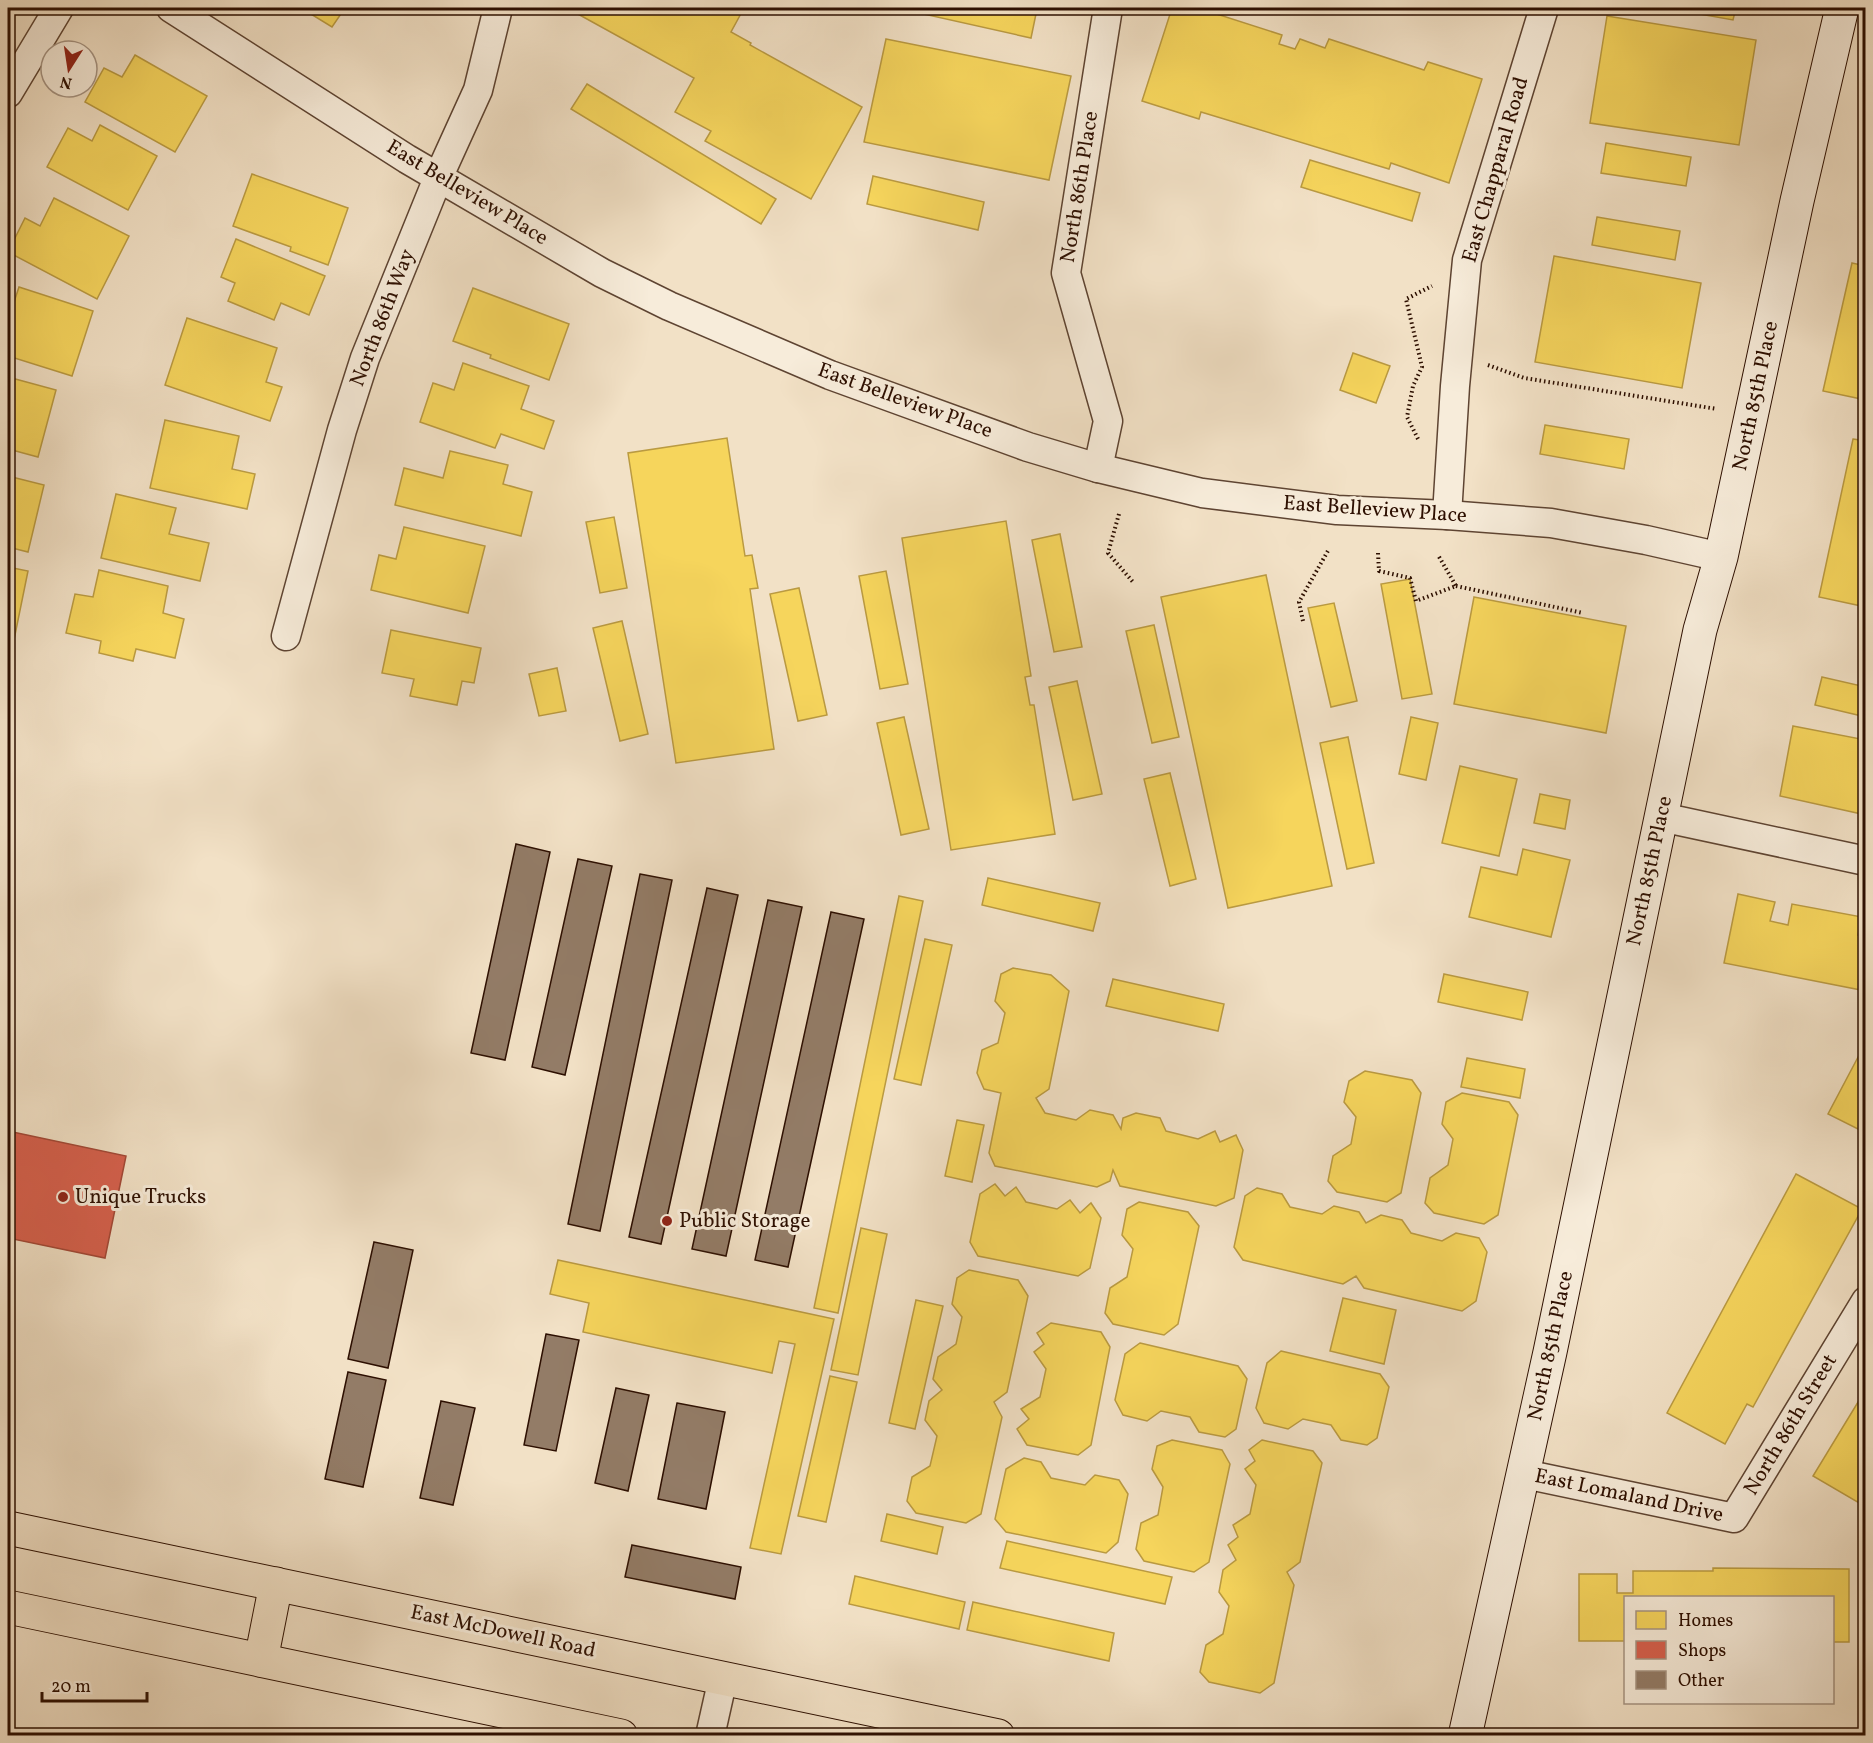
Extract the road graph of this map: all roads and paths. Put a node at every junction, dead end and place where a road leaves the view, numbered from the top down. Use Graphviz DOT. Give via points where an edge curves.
graph roads {
  1 [pos="59,8"];
  2 [pos="171,8"];
  3 [pos="498,8"];
  4 [pos="1108,8"];
  5 [pos="1544,8"];
  6 [pos="1842,8"];
  7 [pos="8,93"];
  8 [pos="438,178"];
  9 [pos="1442,281"];
  10 [pos="1483,364"];
  11 [pos="1717,409"];
  12 [pos="1419,442"];
  13 [pos="1098,468"];
  14 [pos="1119,514"];
  15 [pos="1447,515"];
  16 [pos="1329,549"];
  17 [pos="1378,553"];
  18 [pos="1438,555"];
  19 [pos="1721,557"];
  20 [pos="1134,582"];
  21 [pos="1456,586"];
  22 [pos="1583,614"];
  23 [pos="1303,621"];
  24 [pos="286,636"];
  25 [pos="1661,816"];
  26 [pos="1866,861"];
  27 [pos="1866,1301"];
  28 [pos="1524,1474"];
  29 [pos="1734,1518"];
  30 [pos="8,1528"];
  31 [pos="276,1584"];
  32 [pos="8,1607"];
  33 [pos="261,1660"];
  34 [pos="723,1678"];
  35 [pos="621,1736"];
  36 [pos="710,1736"];
  37 [pos="998,1736"];
  38 [pos="1465,1736"];
  1 -- 7 [label="street"];
  2 -- 8 [label="street, East Belleview Place"];
  3 -- 8 [label="street, North 86th Way" via="478,90"];
  4 -- 13 [label="street, North 86th Place" via="1066,273 1108,421"];
  5 -- 15 [label="street, East Chapparal Road" via="1467,260"];
  6 -- 19 [label="street, North 85th Place"];
  8 -- 13 [label="street, East Belleview Place" via="602,273 669,306 830,375 1028,447"];
  8 -- 24 [label="street, North 86th Way" via="365,358"];
  9 -- 12 [label="path" via="1406,299 1422,367 1413,386 1407,417"];
  10 -- 11 [label="path" via="1524,378"];
  13 -- 15 [label="street, East Belleview Place" via="1202,493 1337,510"];
  14 -- 20 [label="path" via="1108,553"];
  15 -- 19 [label="street, East Belleview Place" via="1551,523"];
  16 -- 23 [label="path" via="1299,602"];
  17 -- 21 [label="path" via="1380,571 1410,578 1416,602"];
  18 -- 21 [label="path"];
  19 -- 25 [label="street, North 85th Place" via="1700,630"];
  21 -- 22 [label="path"];
  25 -- 26 [label="street"];
  25 -- 28 [label="street, North 85th Place"];
  27 -- 29 [label="street, North 86th Street"];
  28 -- 29 [label="street, East Lomaland Drive"];
  28 -- 38 [label="street, North 85th Place"];
  30 -- 31 [label="main road, East McDowell Road"];
  31 -- 33 [label="main road"];
  31 -- 34 [label="main road, East McDowell Road"];
  32 -- 33 [label="main road"];
  33 -- 35 [label="main road"];
  34 -- 36 [label="street"];
  34 -- 37 [label="main road, East McDowell Road"];
}
